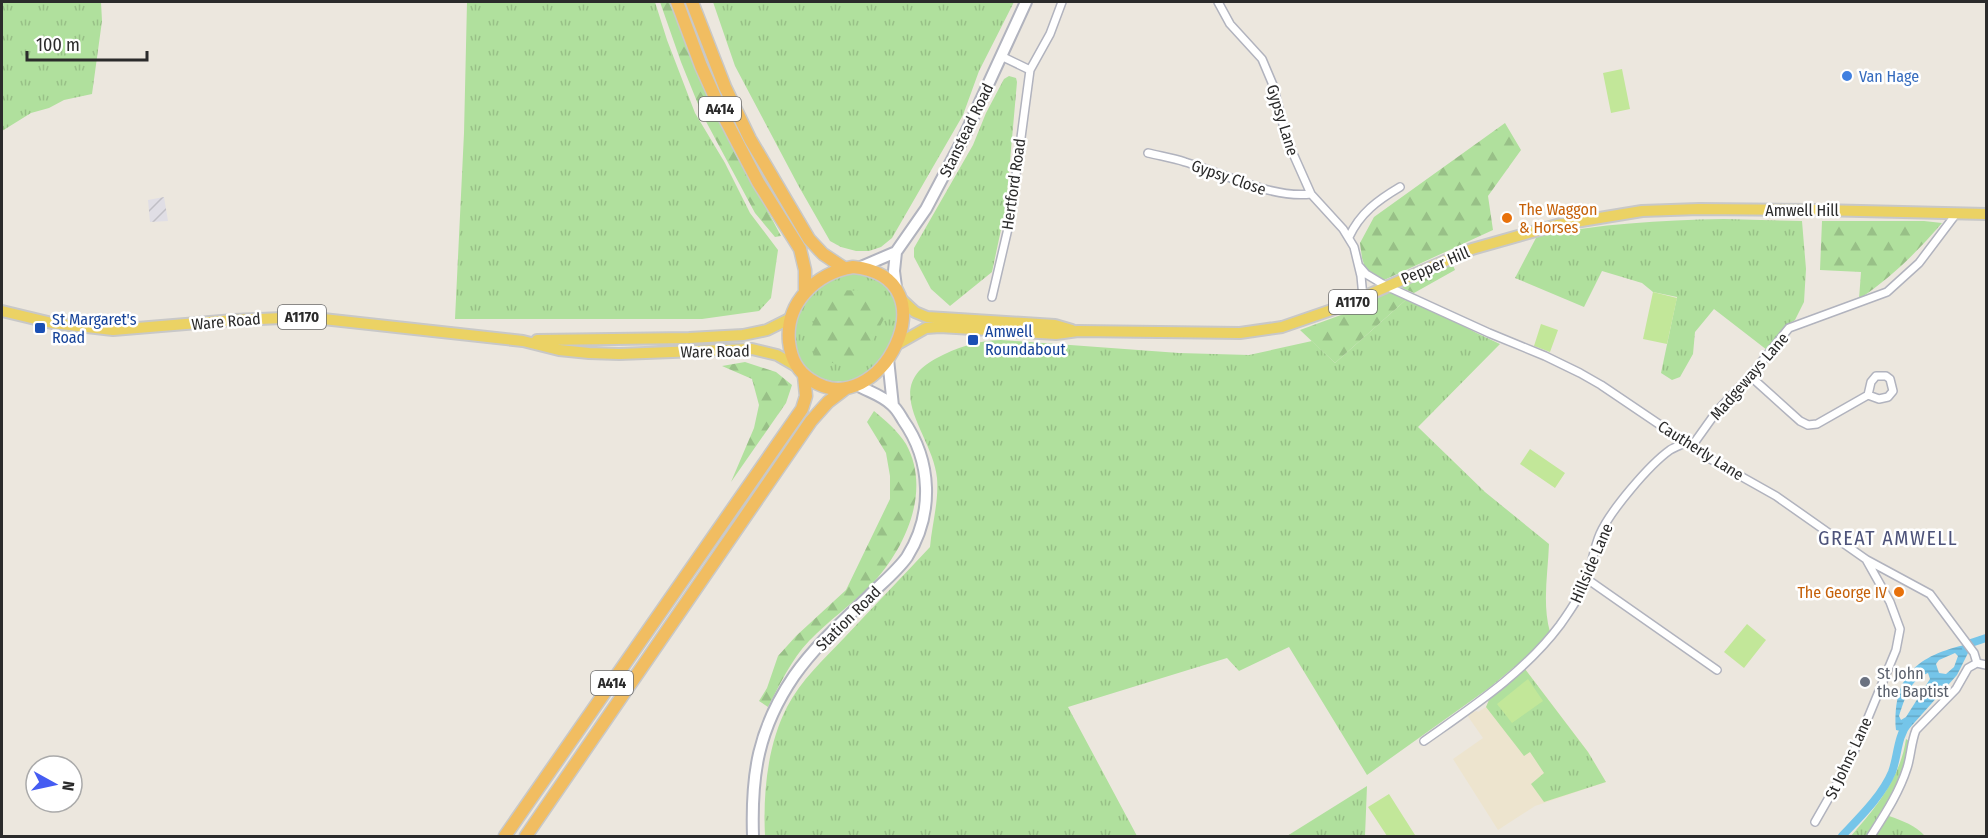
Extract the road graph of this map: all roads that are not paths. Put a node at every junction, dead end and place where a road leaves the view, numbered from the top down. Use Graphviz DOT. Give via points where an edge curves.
graph roads {
  1 [pos="677,2"];
  2 [pos="692,2"];
  3 [pos="1026,2"];
  4 [pos="1062,2"];
  5 [pos="1218,2"];
  6 [pos="1001,57"];
  7 [pos="1030,70"];
  8 [pos="1148,153"];
  9 [pos="1400,187"];
  10 [pos="1311,194"];
  11 [pos="1956,214"];
  12 [pos="1986,214"];
  13 [pos="1617,215"];
  14 [pos="1349,237"];
  15 [pos="896,252"];
  16 [pos="861,267"];
  17 [pos="1360,267"];
  18 [pos="844,268"];
  19 [pos="1386,286"];
  20 [pos="896,287"];
  21 [pos="805,293"];
  22 [pos="992,297"];
  23 [pos="1363,297"];
  24 [pos="902,300"];
  25 [pos="2,311"];
  26 [pos="791,318"];
  27 [pos="1078,331"];
  28 [pos="523,341"];
  29 [pos="896,345"];
  30 [pos="888,359"];
  31 [pos="800,371"];
  32 [pos="1750,376"];
  33 [pos="851,387"];
  34 [pos="1868,395"];
  35 [pos="893,406"];
  36 [pos="1672,432"];
  37 [pos="1689,444"];
  38 [pos="1670,450"];
  39 [pos="1867,560"];
  40 [pos="1587,579"];
  41 [pos="1977,663"];
  42 [pos="1986,665"];
  43 [pos="1716,670"];
  44 [pos="1424,741"];
  45 [pos="1815,822"];
  46 [pos="505,837"];
  47 [pos="526,837"];
  48 [pos="753,837"];
  49 [pos="1871,837"];
  1 -- 21 [label="highway, A414" via="722,113 758,183 800,249 806,270"];
  2 -- 18 [label="highway, A414" via="724,87 750,139 809,239"];
  3 -- 6 [label="main road, Stanstead Road"];
  4 -- 7 [label="street, Hertford Road"];
  5 -- 10 [label="street, Gypsy Lane" via="1230,24 1262,59 1287,140"];
  6 -- 7 [label="street"];
  6 -- 15 [label="main road, Stanstead Road" via="944,176"];
  7 -- 22 [label="street, Hertford Road" via="1011,212"];
  8 -- 10 [label="street, Gypsy Close" via="1279,193"];
  9 -- 14 [label="street" via="1371,206"];
  10 -- 14 [label="street, Gypsy Lane"];
  11 -- 12 [label="main road, Amwell Hill / A1170"];
  11 -- 13 [label="main road, Amwell Hill / A1170" via="1690,209"];
  11 -- 32 [label="street, Madgeways Lane" via="1918,262 1887,292 1790,328"];
  13 -- 19 [label="main road, Pepper Hill / A1170" via="1493,242"];
  14 -- 17 [label="street, Gypsy Lane"];
  15 -- 16 [label="main road"];
  15 -- 20 [label="main road"];
  16 -- 18 [label="highway"];
  16 -- 20 [label="highway"];
  17 -- 19 [label="street"];
  17 -- 23 [label="street, Gypsy Lane"];
  18 -- 21 [label="highway" via="818,280"];
  19 -- 23 [label="main road, Pepper Hill / A1170"];
  19 -- 36 [label="street, Cautherly Lane" via="1580,373"];
  20 -- 24 [label="highway"];
  21 -- 26 [label="highway"];
  23 -- 27 [label="main road, Pepper Hill / A1170" via="1314,317 1261,332"];
  24 -- 27 [label="main road, Pepper Hill / A1170" via="915,312 927,316"];
  24 -- 29 [label="highway" via="902,329"];
  25 -- 28 [label="main road, Ware Road / A1170" via="52,323 113,330 305,317"];
  26 -- 28 [label="main road, Ware Road / A1170" via="767,330 743,335"];
  26 -- 31 [label="highway" via="790,352"];
  27 -- 29 [label="main road, Pepper Hill / A1170" via="1056,334 926,328"];
  28 -- 31 [label="main road, Ware Road / A1170" via="560,350 619,354 752,349 777,356"];
  29 -- 30 [label="highway"];
  30 -- 33 [label="highway" via="873,376"];
  30 -- 35 [label="main road"];
  31 -- 33 [label="highway" via="829,388"];
  31 -- 46 [label="highway, A414" via="806,396 802,409"];
  32 -- 34 [label="street" via="1808,425 1818,424"];
  32 -- 37 [label="street, Madgeways Lane"];
  33 -- 35 [label="main road, Station Road" via="877,394"];
  33 -- 47 [label="highway, A414" via="827,403 811,421"];
  35 -- 48 [label="main road, Station Road" via="912,432 926,476 920,532 906,558 813,652 776,707 763,735 755,767"];
  36 -- 37 [label="street, Cautherly Lane"];
  36 -- 38 [label="street"];
  37 -- 38 [label="street, Hillside Lane"];
  37 -- 39 [label="street, Cautherly Lane" via="1776,496"];
  38 -- 40 [label="street, Hillside Lane" via="1632,486 1601,531"];
  39 -- 41 [label="street, Cautherly Lane" via="1930,594 1974,653"];
  39 -- 45 [label="street, St Johns Lane" via="1900,629 1896,650 1851,759"];
  40 -- 43 [label="street"];
  40 -- 44 [label="street, Hillside Lane" via="1558,627 1519,669"];
  41 -- 42 [label="street"];
  41 -- 49 [label="street" via="1968,668 1956,689 1916,730 1897,795"];
}
